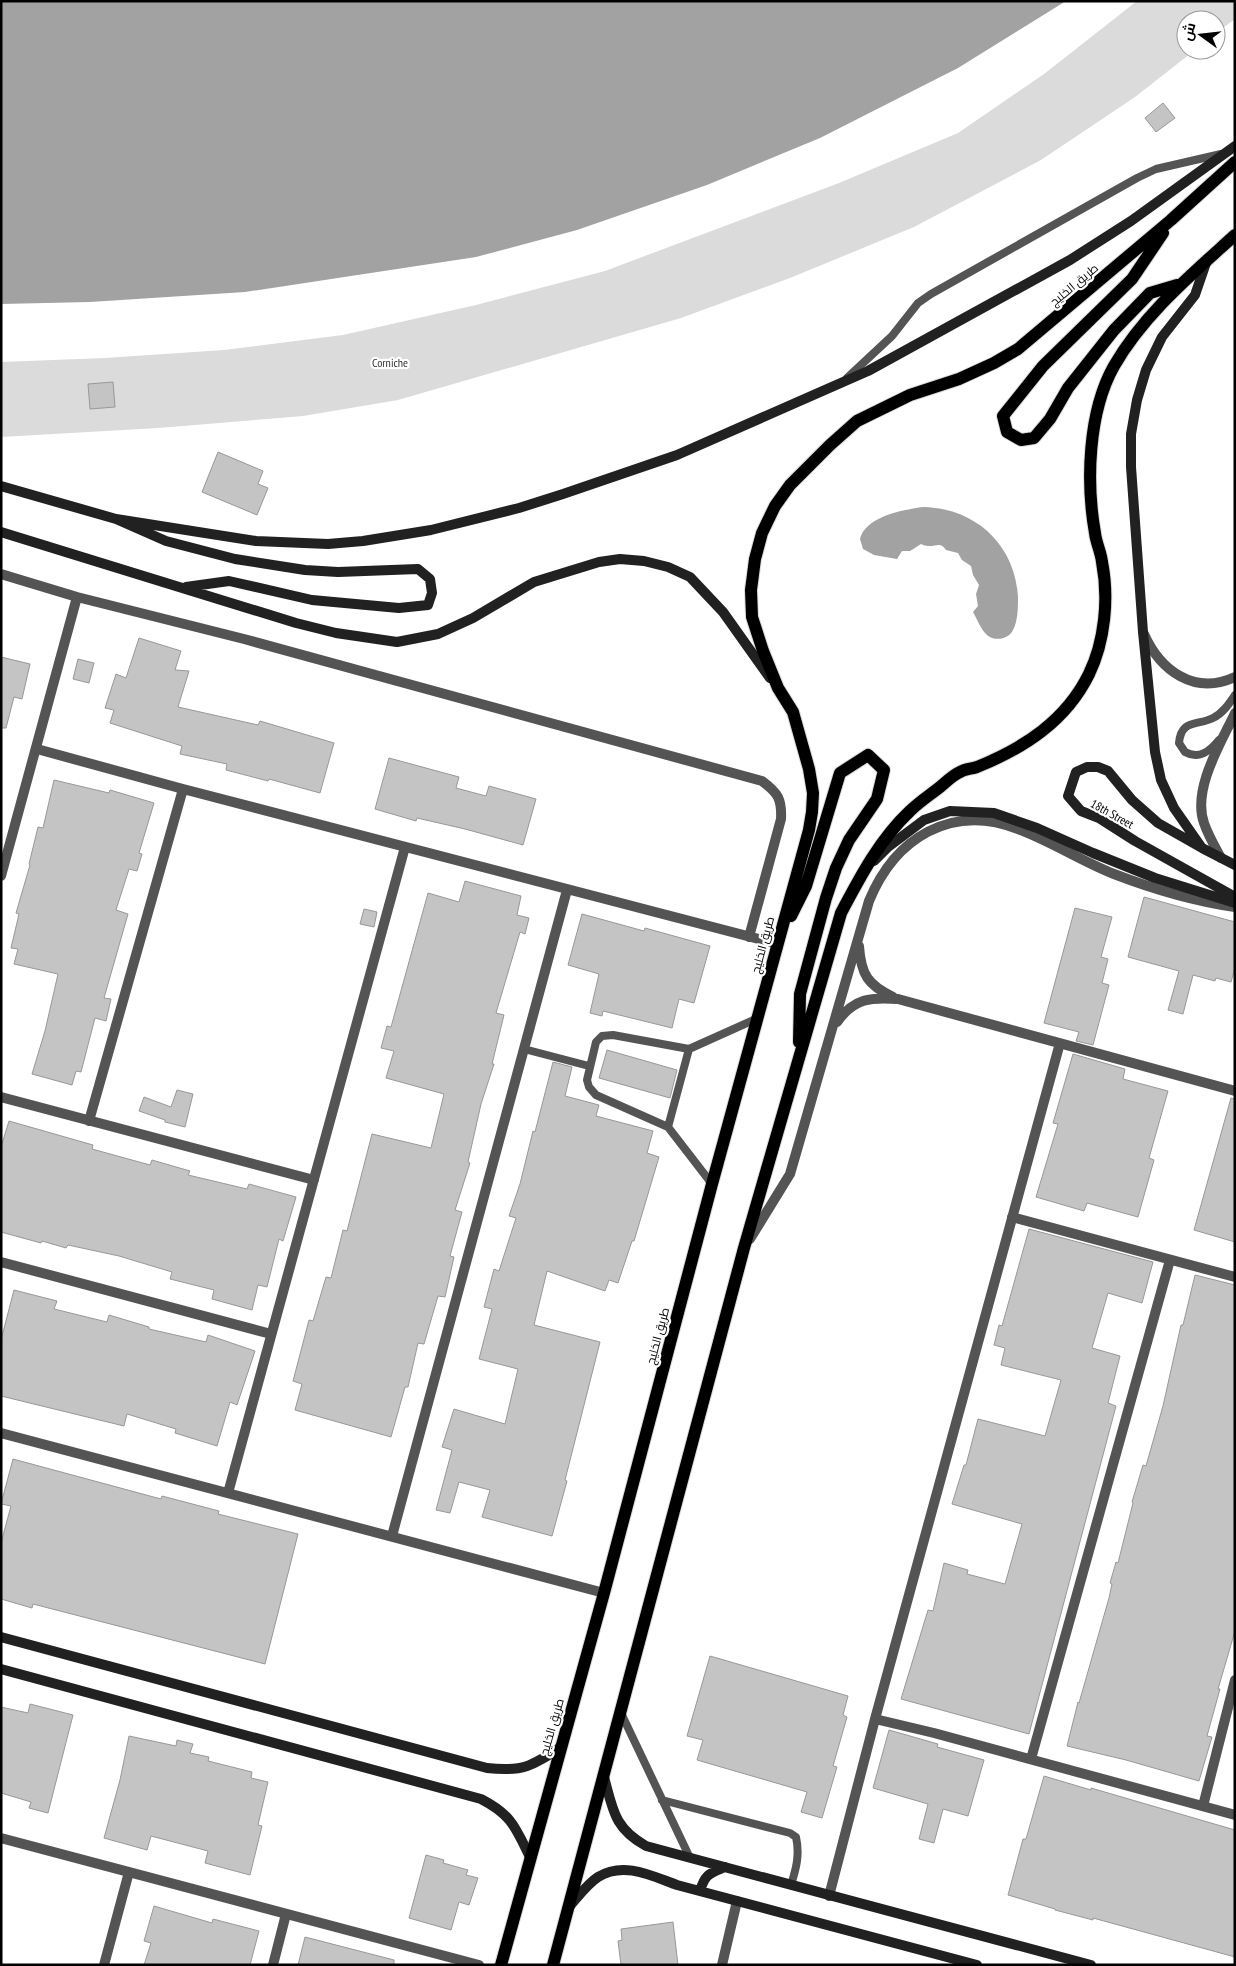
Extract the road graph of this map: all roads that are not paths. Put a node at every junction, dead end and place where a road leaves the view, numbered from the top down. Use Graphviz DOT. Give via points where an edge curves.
graph roads {
  1 [pos="1235,146"];
  2 [pos="1223,154"];
  3 [pos="1235,162"];
  4 [pos="1171,220"];
  5 [pos="1235,235"];
  6 [pos="1207,260"];
  7 [pos="1182,283"];
  8 [pos="842,383"];
  9 [pos="1,486"];
  10 [pos="116,519"];
  11 [pos="1,532"];
  12 [pos="21,538"];
  13 [pos="1,540"];
  14 [pos="1,574"];
  15 [pos="181,587"];
  16 [pos="77,596"];
  17 [pos="1143,632"];
  18 [pos="1235,677"];
  19 [pos="778,688"];
  20 [pos="1235,695"];
  21 [pos="1235,713"];
  22 [pos="1228,728"];
  23 [pos="36,749"];
  24 [pos="183,789"];
  25 [pos="404,847"];
  26 [pos="1202,848"];
  27 [pos="1221,858"];
  28 [pos="1235,865"];
  29 [pos="863,872"];
  30 [pos="1,876"];
  31 [pos="567,890"];
  32 [pos="1235,897"];
  33 [pos="1235,903"];
  34 [pos="1235,907"];
  35 [pos="749,937"];
  36 [pos="859,939"];
  37 [pos="778,944"];
  38 [pos="898,1000"];
  39 [pos="758,1018"];
  40 [pos="829,1038"];
  41 [pos="1060,1043"];
  42 [pos="524,1049"];
  43 [pos="689,1049"];
  44 [pos="798,1062"];
  45 [pos="589,1066"];
  46 [pos="1235,1091"];
  47 [pos="1,1097"];
  48 [pos="89,1121"];
  49 [pos="668,1127"];
  50 [pos="314,1180"];
  51 [pos="712,1184"];
  52 [pos="1012,1217"];
  53 [pos="744,1248"];
  54 [pos="1170,1260"];
  55 [pos="1,1262"];
  56 [pos="1235,1277"];
  57 [pos="271,1334"];
  58 [pos="1,1433"];
  59 [pos="228,1492"];
  60 [pos="392,1536"];
  61 [pos="604,1593"];
  62 [pos="1,1637"];
  63 [pos="1,1669"];
  64 [pos="1235,1680"];
  65 [pos="621,1714"];
  66 [pos="875,1719"];
  67 [pos="561,1747"];
  68 [pos="1032,1760"];
  69 [pos="604,1776"];
  70 [pos="662,1800"];
  71 [pos="1203,1806"];
  72 [pos="1235,1815"];
  73 [pos="1,1838"];
  74 [pos="530,1858"];
  75 [pos="690,1858"];
  76 [pos="725,1867"];
  77 [pos="129,1872"];
  78 [pos="791,1885"];
  79 [pos="700,1891"];
  80 [pos="829,1896"];
  81 [pos="738,1901"];
  82 [pos="568,1909"];
  83 [pos="286,1914"];
  84 [pos="104,1965"];
  85 [pos="273,1965"];
  86 [pos="479,1965"];
  87 [pos="501,1965"];
  88 [pos="553,1965"];
  89 [pos="722,1965"];
  90 [pos="977,1965"];
  91 [pos="1091,1965"];
  1 -- 2 [label="street"];
  2 -- 8 [label="street" via="1131,222 1070,260"];
  2 -- 8 [label="lane" via="1156,169 1143,175 931,294 918,303 892,336"];
  3 -- 4 [label="main road, طريق الخليج"];
  4 -- 7 [label="main road" via="1132,279 1043,366 1014,401 1003,416 1007,432 1021,440 1034,438 1114,330 1150,293"];
  4 -- 19 [label="main road, طريق الخليج" via="1018,348 959,379 910,396 857,421 790,485 762,533 751,590 752,617"];
  5 -- 6 [label="main road"];
  6 -- 7 [label="main road"];
  6 -- 17 [label="street" via="1196,295 1162,337 1146,370 1131,434"];
  7 -- 29 [label="main road" via="1141,328 1113,368 1099,403 1090,446 1090,489 1095,534 1106,584 1099,646 1089,674 1078,693 1050,726 1027,743 960,772 908,812"];
  8 -- 10 [label="street" via="677,455 519,508 431,530 363,542 291,543 256,541"];
  9 -- 10 [label="street"];
  10 -- 15 [label="street" via="166,541 270,565 338,572 418,570 430,580 432,593 428,605 398,608 312,600 229,581"];
  11 -- 12 [label="street"];
  12 -- 13 [label="street"];
  12 -- 15 [label="street"];
  14 -- 16 [label="street"];
  15 -- 19 [label="street" via="336,633 396,642 438,634 473,618 534,582 599,562 620,559 644,561 690,577 723,612"];
  16 -- 23 [label="street"];
  16 -- 35 [label="street" via="244,638 762,781 778,796 781,819"];
  17 -- 18 [label="street" via="1150,648 1174,674 1203,683"];
  17 -- 26 [label="street" via="1155,752 1161,780 1174,808"];
  19 -- 37 [label="main road, طريق الخليج" via="793,712 809,769 812,793 809,830"];
  20 -- 22 [label="lane" via="1221,713 1185,727 1179,743 1190,755 1202,755"];
  21 -- 22 [label="street"];
  22 -- 27 [label="street" via="1203,788 1201,806 1204,822"];
  23 -- 24 [label="street"];
  23 -- 30 [label="street"];
  24 -- 25 [label="street"];
  24 -- 48 [label="street"];
  25 -- 31 [label="street"];
  25 -- 50 [label="street"];
  26 -- 27 [label="street, 18th Street"];
  26 -- 32 [label="street, 18th Street" via="1158,823 1132,800 1108,771 1087,767 1076,772 1068,796 1081,811 1099,818"];
  27 -- 28 [label="street, 18th Street"];
  29 -- 33 [label="street" via="888,847 924,820 950,811 994,813 1155,878"];
  29 -- 44 [label="main road" via="841,913"];
  31 -- 35 [label="street"];
  31 -- 42 [label="street"];
  34 -- 36 [label="street" via="1205,902 1115,874 1018,829 982,821 963,821 946,824 916,838 888,865 877,882"];
  35 -- 37 [label="street"];
  36 -- 38 [label="street" via="861,964 868,980"];
  36 -- 40 [label="street"];
  37 -- 39 [label="main road, طريق الخليج"];
  37 -- 44 [label="main road" via="806,886 840,773 868,755 884,770 876,799 849,840 826,898 800,994"];
  38 -- 40 [label="street" via="878,998 854,1005 844,1012"];
  38 -- 41 [label="street"];
  39 -- 43 [label="lane"];
  39 -- 51 [label="main road, طريق الخليج"];
  40 -- 53 [label="street" via="790,1174"];
  41 -- 46 [label="street"];
  41 -- 52 [label="street"];
  42 -- 45 [label="lane"];
  42 -- 60 [label="street"];
  43 -- 45 [label="lane" via="613,1035 602,1036 596,1042"];
  43 -- 49 [label="lane"];
  44 -- 53 [label="main road"];
  45 -- 49 [label="lane" via="587,1080 596,1095"];
  47 -- 48 [label="street"];
  48 -- 50 [label="street"];
  49 -- 51 [label="lane"];
  50 -- 57 [label="street"];
  51 -- 61 [label="main road, طريق الخليج"];
  52 -- 54 [label="street"];
  52 -- 66 [label="street"];
  53 -- 65 [label="main road"];
  54 -- 56 [label="street"];
  54 -- 68 [label="street"];
  55 -- 57 [label="street"];
  57 -- 59 [label="street"];
  58 -- 59 [label="street"];
  59 -- 60 [label="street"];
  60 -- 61 [label="street"];
  61 -- 67 [label="main road, طريق الخليج"];
  62 -- 67 [label="street" via="487,1768 508,1771 534,1765"];
  63 -- 74 [label="street" via="481,1799 500,1809 515,1827"];
  64 -- 71 [label="street"];
  65 -- 69 [label="main road"];
  65 -- 70 [label="lane"];
  66 -- 68 [label="street"];
  66 -- 80 [label="street"];
  67 -- 74 [label="main road, طريق الخليج"];
  68 -- 71 [label="street"];
  69 -- 75 [label="street" via="622,1829 646,1846"];
  69 -- 82 [label="main road"];
  70 -- 75 [label="lane"];
  70 -- 78 [label="lane" via="790,1833 796,1837 798,1849"];
  71 -- 72 [label="street"];
  73 -- 77 [label="street"];
  74 -- 87 [label="main road, طريق الخليج"];
  75 -- 76 [label="street"];
  76 -- 78 [label="street"];
  76 -- 79 [label="street" via="708,1874"];
  77 -- 83 [label="street"];
  77 -- 84 [label="street"];
  78 -- 80 [label="street"];
  79 -- 81 [label="street"];
  79 -- 82 [label="street" via="642,1872 612,1871 597,1878"];
  80 -- 91 [label="street"];
  81 -- 89 [label="street"];
  81 -- 90 [label="street"];
  82 -- 88 [label="main road"];
  83 -- 85 [label="street"];
  83 -- 86 [label="street"];
}
